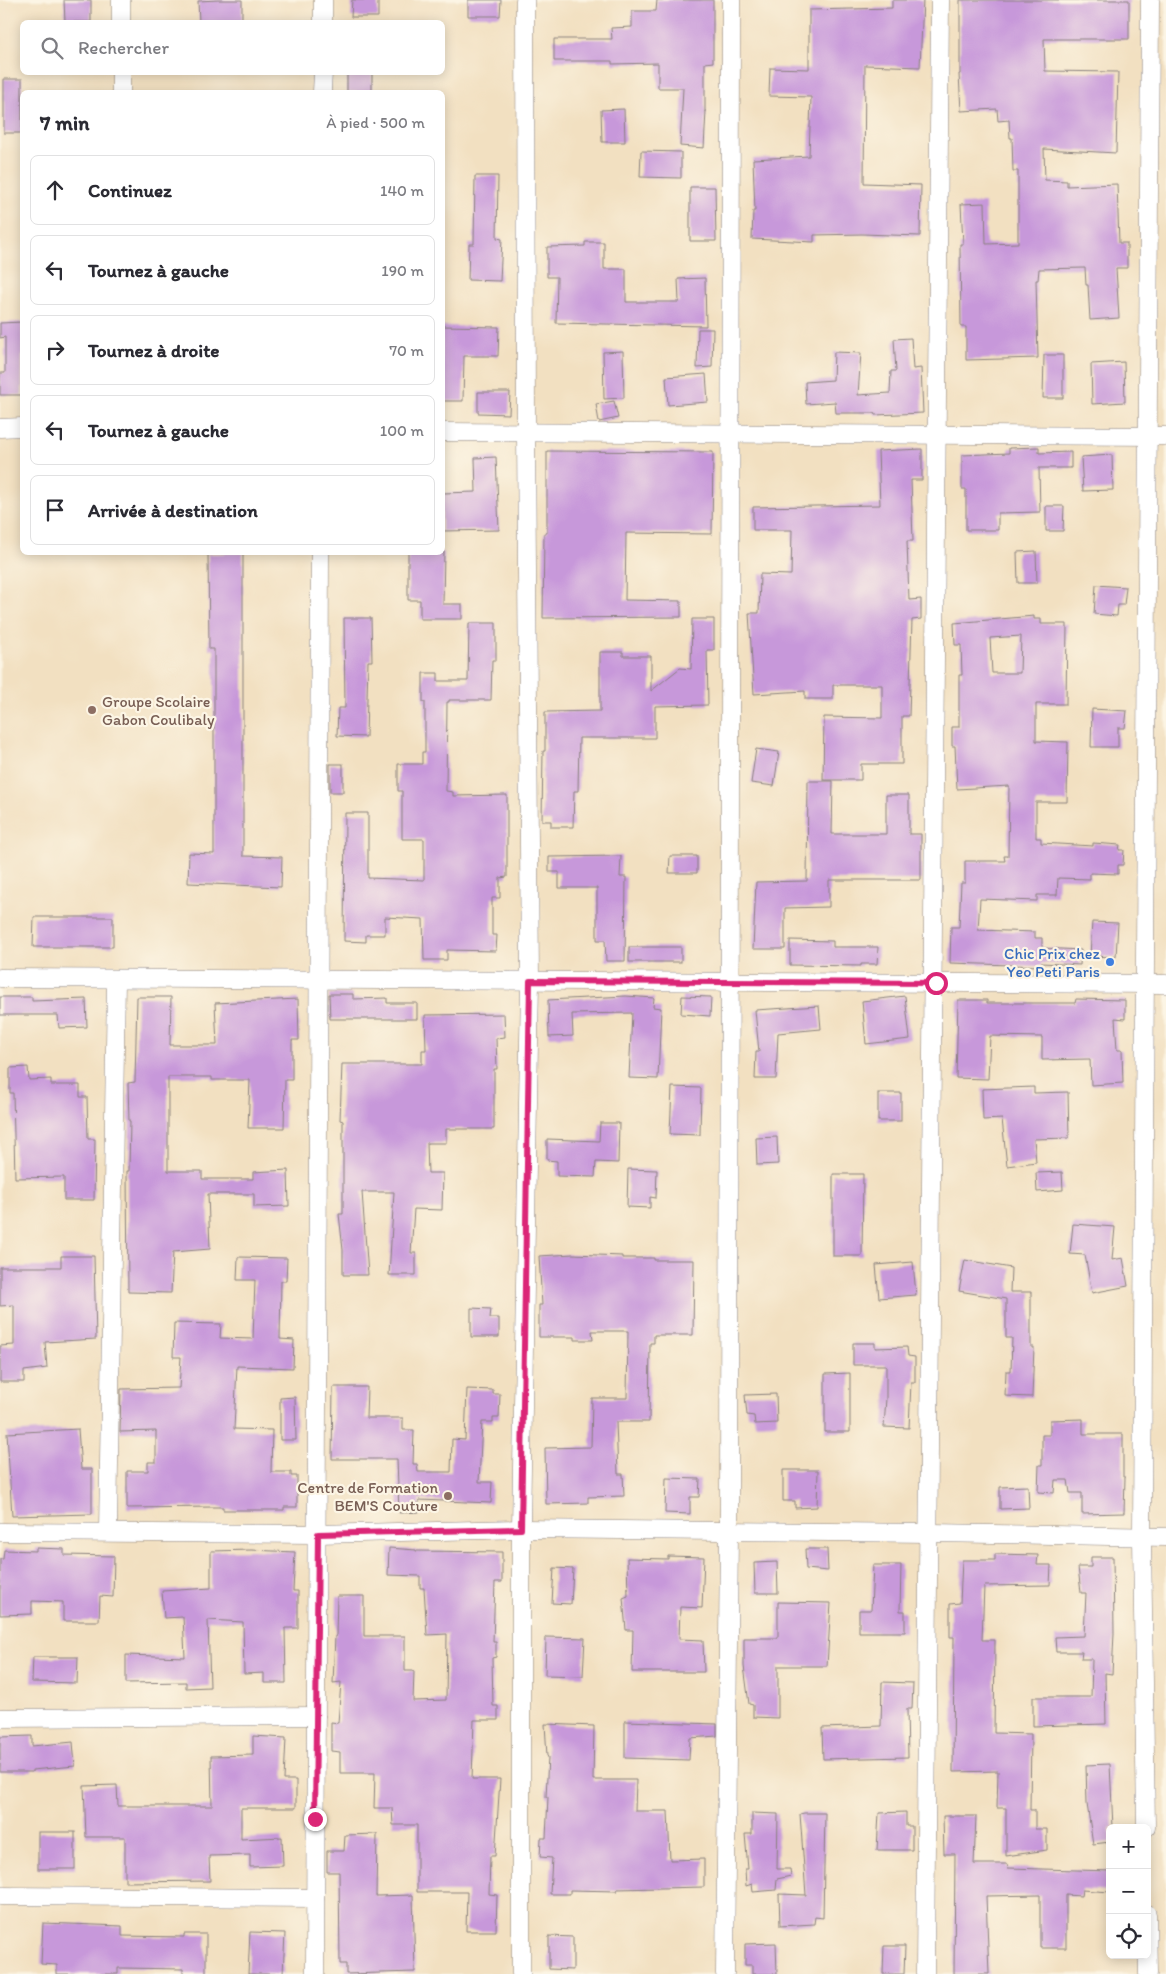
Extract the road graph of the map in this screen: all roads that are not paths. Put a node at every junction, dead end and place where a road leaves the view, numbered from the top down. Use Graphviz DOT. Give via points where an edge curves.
graph roads {
  1 [pos="121,0"];
  2 [pos="323,0"];
  3 [pos="525,0"];
  4 [pos="731,0"];
  5 [pos="940,0"];
  6 [pos="1150,0"];
  7 [pos="121,20"];
  8 [pos="323,20"];
  9 [pos="121,75"];
  10 [pos="323,75"];
  11 [pos="121,90"];
  12 [pos="322,90"];
  13 [pos="20,427"];
  14 [pos="0,428"];
  15 [pos="445,432"];
  16 [pos="526,432"];
  17 [pos="730,433"];
  18 [pos="940,434"];
  19 [pos="1157,436"];
  20 [pos="320,555"];
  21 [pos="0,978"];
  22 [pos="116,979"];
  23 [pos="320,979"];
  24 [pos="530,981"];
  25 [pos="730,982"];
  26 [pos="936,983"];
  27 [pos="1146,984"];
  28 [pos="1166,984"];
  29 [pos="521,1529"];
  30 [pos="729,1531"];
  31 [pos="0,1532"];
  32 [pos="108,1532"];
  33 [pos="931,1533"];
  34 [pos="318,1534"];
  35 [pos="1142,1537"];
  36 [pos="1166,1537"];
  37 [pos="316,1716"];
  38 [pos="0,1718"];
  39 [pos="1146,1824"];
  40 [pos="0,1896"];
  41 [pos="315,1898"];
  42 [pos="1148,1959"];
  43 [pos="315,1974"];
  44 [pos="521,1974"];
  45 [pos="725,1974"];
  46 [pos="925,1974"];
  47 [pos="1148,1974"];
  1 -- 7 [label="street"];
  2 -- 8 [label="street"];
  3 -- 16 [label="street"];
  4 -- 17 [label="street"];
  5 -- 18 [label="street"];
  6 -- 19 [label="street"];
  9 -- 11 [label="street"];
  10 -- 12 [label="street"];
  13 -- 14 [label="street"];
  15 -- 16 [label="street"];
  16 -- 17 [label="street"];
  16 -- 24 [label="street"];
  17 -- 18 [label="street"];
  17 -- 25 [label="street"];
  18 -- 19 [label="street"];
  18 -- 26 [label="street"];
  19 -- 27 [label="street"];
  20 -- 23 [label="street"];
  21 -- 22 [label="street"];
  22 -- 23 [label="street"];
  22 -- 32 [label="street"];
  23 -- 24 [label="street"];
  23 -- 34 [label="street"];
  24 -- 25 [label="street"];
  24 -- 29 [label="street"];
  25 -- 26 [label="street"];
  25 -- 30 [label="street"];
  26 -- 27 [label="street"];
  26 -- 33 [label="street"];
  27 -- 28 [label="street"];
  27 -- 35 [label="street"];
  29 -- 30 [label="street"];
  29 -- 34 [label="street"];
  29 -- 44 [label="street"];
  30 -- 33 [label="street"];
  30 -- 45 [label="street"];
  31 -- 32 [label="street"];
  32 -- 34 [label="street"];
  33 -- 35 [label="street"];
  33 -- 46 [label="street"];
  34 -- 37 [label="street"];
  35 -- 36 [label="street"];
  35 -- 39 [label="street"];
  37 -- 38 [label="street"];
  37 -- 41 [label="street"];
  40 -- 41 [label="street"];
  41 -- 43 [label="street"];
  42 -- 47 [label="street"];
}
